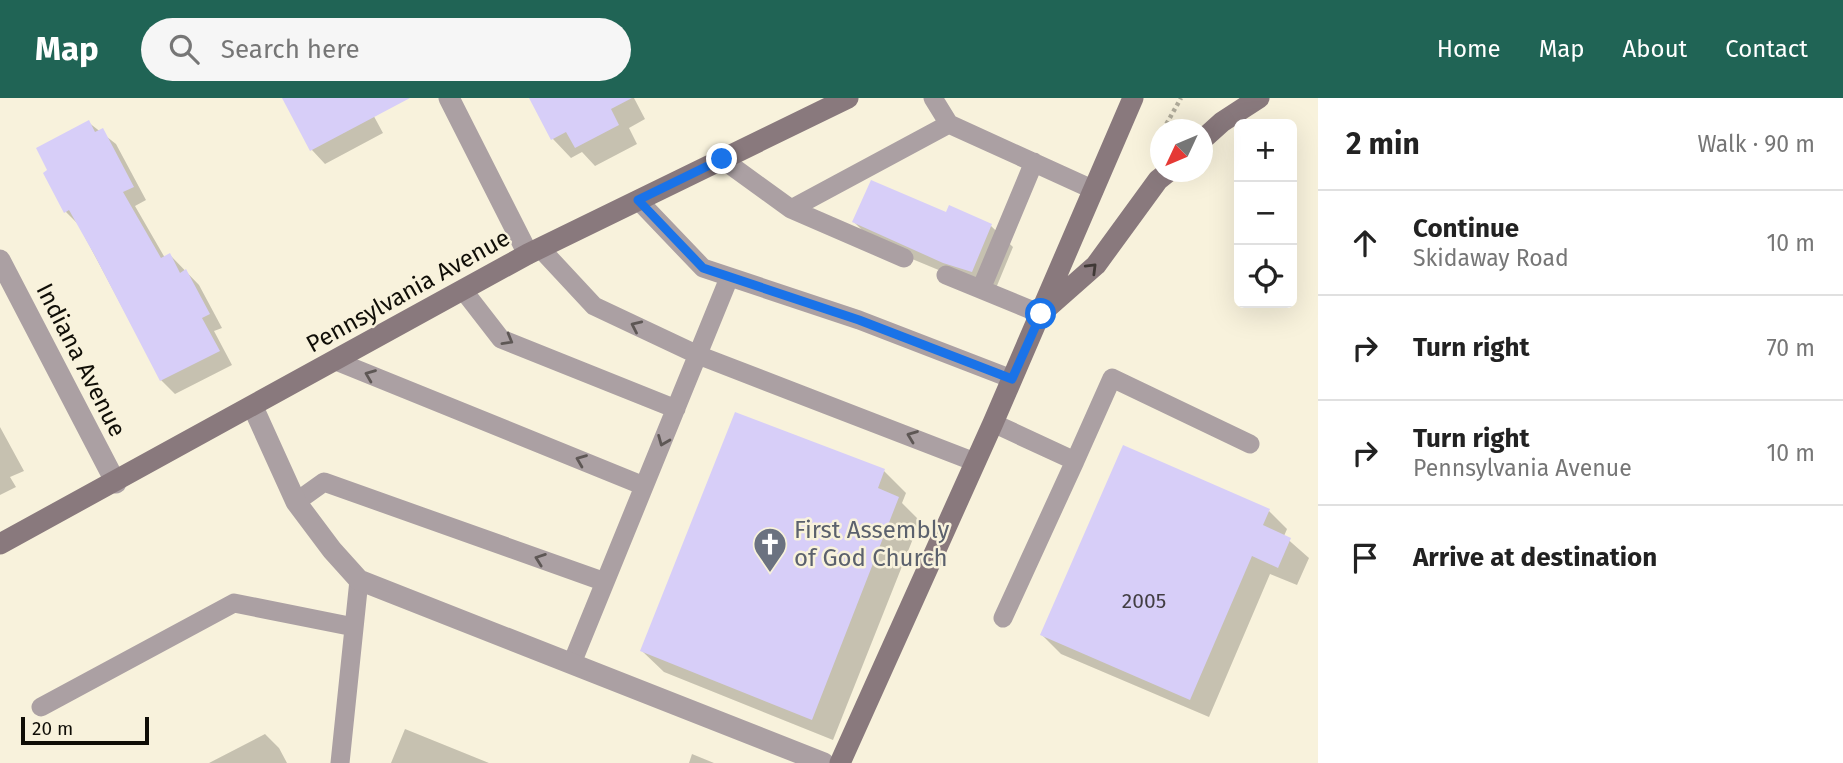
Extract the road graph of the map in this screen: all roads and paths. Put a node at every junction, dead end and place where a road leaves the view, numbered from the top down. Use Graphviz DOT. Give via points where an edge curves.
graph roads {
  1 [pos="449,98"];
  2 [pos="848,98"];
  3 [pos="933,98"];
  4 [pos="1133,98"];
  5 [pos="1181,98"];
  6 [pos="1259,98"];
  7 [pos="1169,119"];
  8 [pos="949,124"];
  9 [pos="1213,131"];
  10 [pos="722,159"];
  11 [pos="1034,162"];
  12 [pos="1157,182"];
  13 [pos="1094,190"];
  14 [pos="638,200"];
  15 [pos="791,209"];
  16 [pos="534,251"];
  17 [pos="904,258"];
  18 [pos="0,260"];
  19 [pos="946,275"];
  20 [pos="729,278"];
  21 [pos="981,289"];
  22 [pos="463,290"];
  23 [pos="1041,314"];
  24 [pos="698,355"];
  25 [pos="336,361"];
  26 [pos="1012,379"];
  27 [pos="253,407"];
  28 [pos="676,409"];
  29 [pos="993,423"];
  30 [pos="1250,444"];
  31 [pos="1075,461"];
  32 [pos="975,462"];
  33 [pos="116,483"];
  34 [pos="644,486"];
  35 [pos="296,502"];
  36 [pos="0,544"];
  37 [pos="359,580"];
  38 [pos="605,582"];
  39 [pos="1003,618"];
  40 [pos="354,627"];
  41 [pos="572,663"];
  42 [pos="41,707"];
  43 [pos="340,763"];
  44 [pos="824,763"];
  45 [pos="840,763"];
  1 -- 16 [label="street"];
  2 -- 10 [label="main road, Pennsylvania Avenue"];
  3 -- 8 [label="lane"];
  4 -- 13 [label="main road"];
  5 -- 7 [label="path"];
  6 -- 9 [label="main road"];
  8 -- 11 [label="lane"];
  8 -- 15 [label="lane"];
  10 -- 14 [label="main road, Pennsylvania Avenue"];
  10 -- 15 [label="lane"];
  11 -- 13 [label="lane"];
  11 -- 21 [label="lane"];
  23 -- 12 [label="main road, one-way" via="1097,265"];
  13 -- 23 [label="main road"];
  14 -- 16 [label="main road, Pennsylvania Avenue"];
  14 -- 20 [label="lane" via="703,268"];
  15 -- 17 [label="lane"];
  16 -- 22 [label="main road, Pennsylvania Avenue"];
  24 -- 16 [label="lane, one-way" via="594,306"];
  18 -- 33 [label="street, Indiana Avenue"];
  19 -- 21 [label="lane"];
  20 -- 24 [label="lane"];
  20 -- 26 [label="lane" via="859,320"];
  21 -- 23 [label="lane"];
  22 -- 25 [label="main road, Pennsylvania Avenue"];
  22 -- 28 [label="lane, one-way" via="501,339"];
  23 -- 26 [label="main road"];
  24 -- 28 [label="lane"];
  32 -- 24 [label="lane, one-way"];
  25 -- 27 [label="main road, Pennsylvania Avenue"];
  34 -- 25 [label="lane, one-way"];
  26 -- 29 [label="main road"];
  27 -- 33 [label="main road, Pennsylvania Avenue"];
  27 -- 35 [label="street"];
  28 -- 34 [label="lane, one-way"];
  29 -- 31 [label="lane"];
  29 -- 32 [label="main road"];
  30 -- 31 [label="lane" via="1112,378"];
  31 -- 39 [label="lane"];
  32 -- 45 [label="main road"];
  33 -- 36 [label="main road, Pennsylvania Avenue"];
  34 -- 38 [label="lane"];
  35 -- 37 [label="street"];
  38 -- 35 [label="lane, one-way" via="324,482"];
  37 -- 40 [label="lane"];
  37 -- 41 [label="street"];
  38 -- 41 [label="lane"];
  40 -- 42 [label="lane" via="234,603"];
  40 -- 43 [label="lane"];
  41 -- 44 [label="street"];
}
